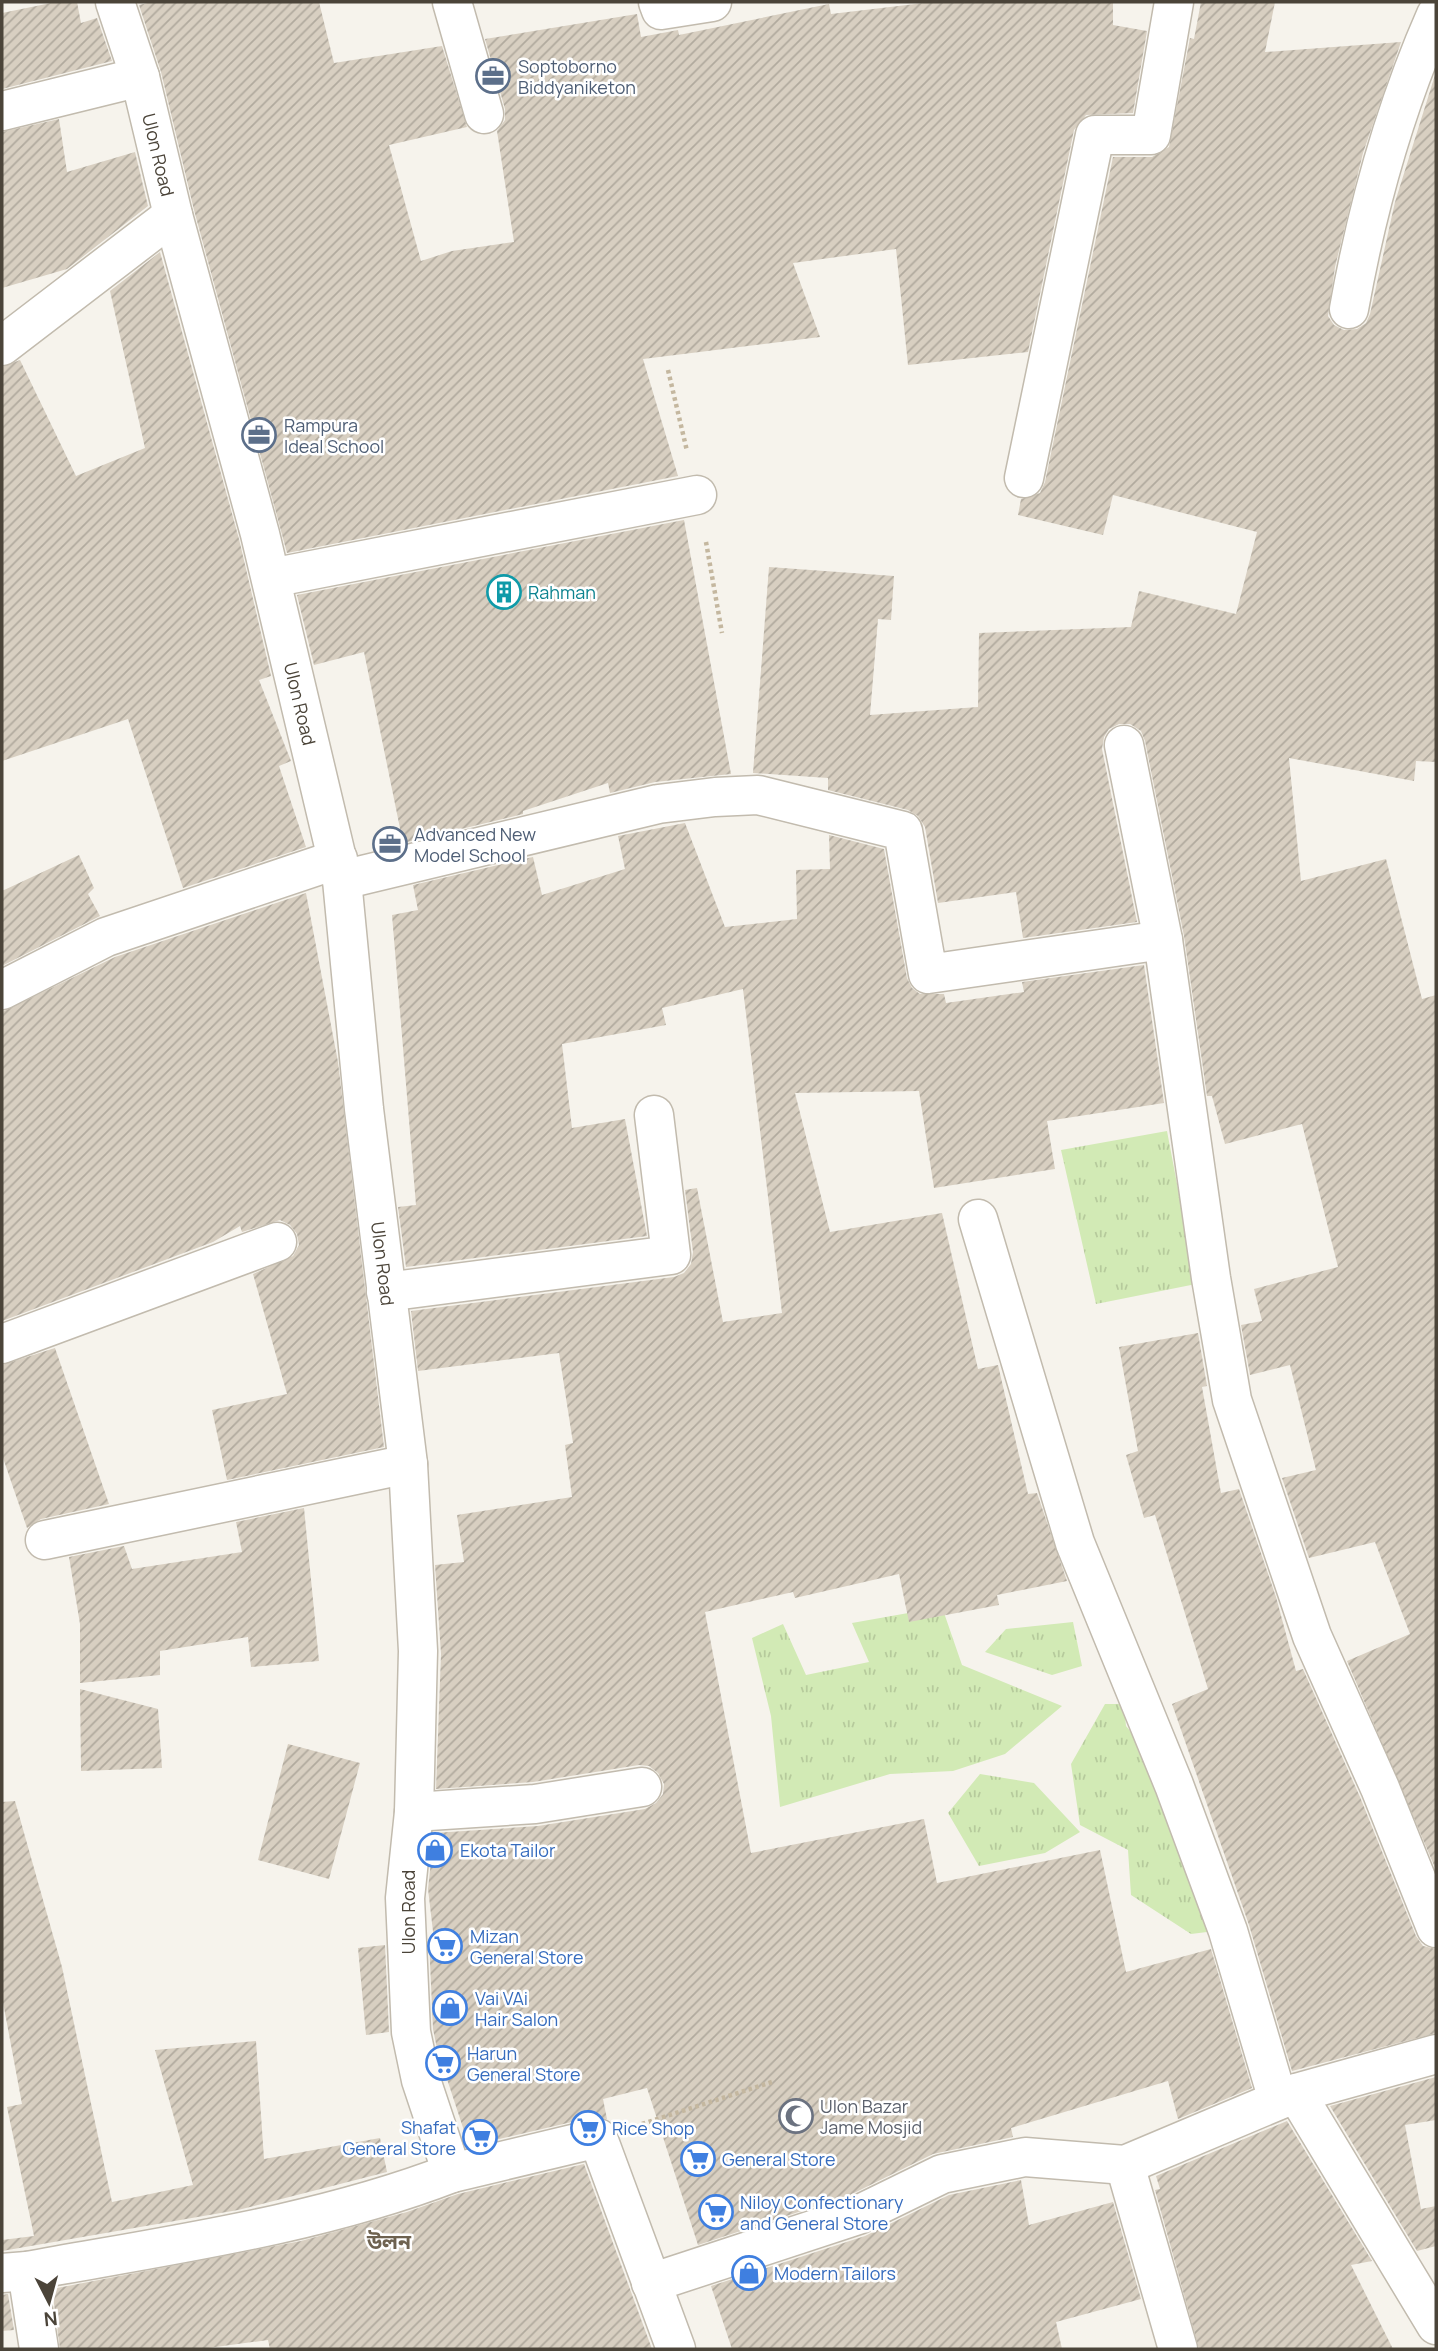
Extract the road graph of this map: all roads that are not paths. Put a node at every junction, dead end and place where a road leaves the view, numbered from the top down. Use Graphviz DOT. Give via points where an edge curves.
graph roads {
  1 [pos="115,2"];
  2 [pos="452,2"];
  3 [pos="658,2"];
  4 [pos="712,2"];
  5 [pos="1174,2"];
  6 [pos="1436,15"];
  7 [pos="140,77"];
  8 [pos="2,111"];
  9 [pos="484,114"];
  10 [pos="173,215"];
  11 [pos="1349,309"];
  12 [pos="2,346"];
  13 [pos="1024,478"];
  14 [pos="697,495"];
  15 [pos="271,578"];
  16 [pos="1124,745"];
  17 [pos="340,869"];
  18 [pos="1163,940"];
  19 [pos="2,990"];
  20 [pos="654,1115"];
  21 [pos="978,1219"];
  22 [pos="277,1242"];
  23 [pos="386,1292"];
  24 [pos="2,1344"];
  25 [pos="408,1464"];
  26 [pos="45,1540"];
  27 [pos="642,1787"];
  28 [pos="414,1812"];
  29 [pos="1436,1928"];
  30 [pos="1436,2054"];
  31 [pos="1287,2097"];
  32 [pos="1125,2165"];
  33 [pos="452,2173"];
  34 [pos="15,2272"];
  35 [pos="651,2283"];
  36 [pos="1436,2325"];
  37 [pos="39,2349"];
  38 [pos="676,2349"];
  39 [pos="1178,2349"];
  1 -- 7 [label="street, Ulon Road"];
  2 -- 9 [label="street"];
  3 -- 4 [label="street" via="661,10"];
  5 -- 13 [label="street" via="1151,135 1095,135"];
  6 -- 11 [label="street" via="1408,79 1360,244"];
  7 -- 8 [label="street"];
  7 -- 10 [label="street, Ulon Road"];
  10 -- 12 [label="street"];
  10 -- 15 [label="street, Ulon Road"];
  14 -- 15 [label="street"];
  15 -- 17 [label="street, Ulon Road"];
  16 -- 18 [label="street"];
  17 -- 18 [label="street" via="658,804 758,795 903,831 928,974"];
  17 -- 19 [label="street" via="106,937"];
  17 -- 23 [label="street, Ulon Road"];
  18 -- 29 [label="street" via="1232,1400 1312,1636"];
  20 -- 23 [label="street" via="671,1255"];
  21 -- 31 [label="street" via="1076,1543 1174,1785"];
  22 -- 24 [label="street"];
  23 -- 25 [label="street, Ulon Road"];
  25 -- 26 [label="street"];
  25 -- 28 [label="street, Ulon Road" via="418,1651"];
  27 -- 28 [label="street" via="535,1804"];
  28 -- 33 [label="street, Ulon Road" via="405,1898 411,2032 421,2080"];
  30 -- 31 [label="street"];
  31 -- 32 [label="street"];
  31 -- 36 [label="street"];
  32 -- 35 [label="street" via="1025,2157 942,2174 858,2216"];
  32 -- 39 [label="street"];
  33 -- 34 [label="street" via="406,2191 258,2228"];
  33 -- 35 [label="street" via="598,2138"];
  34 -- 37 [label="street"];
  35 -- 38 [label="street"];
}
